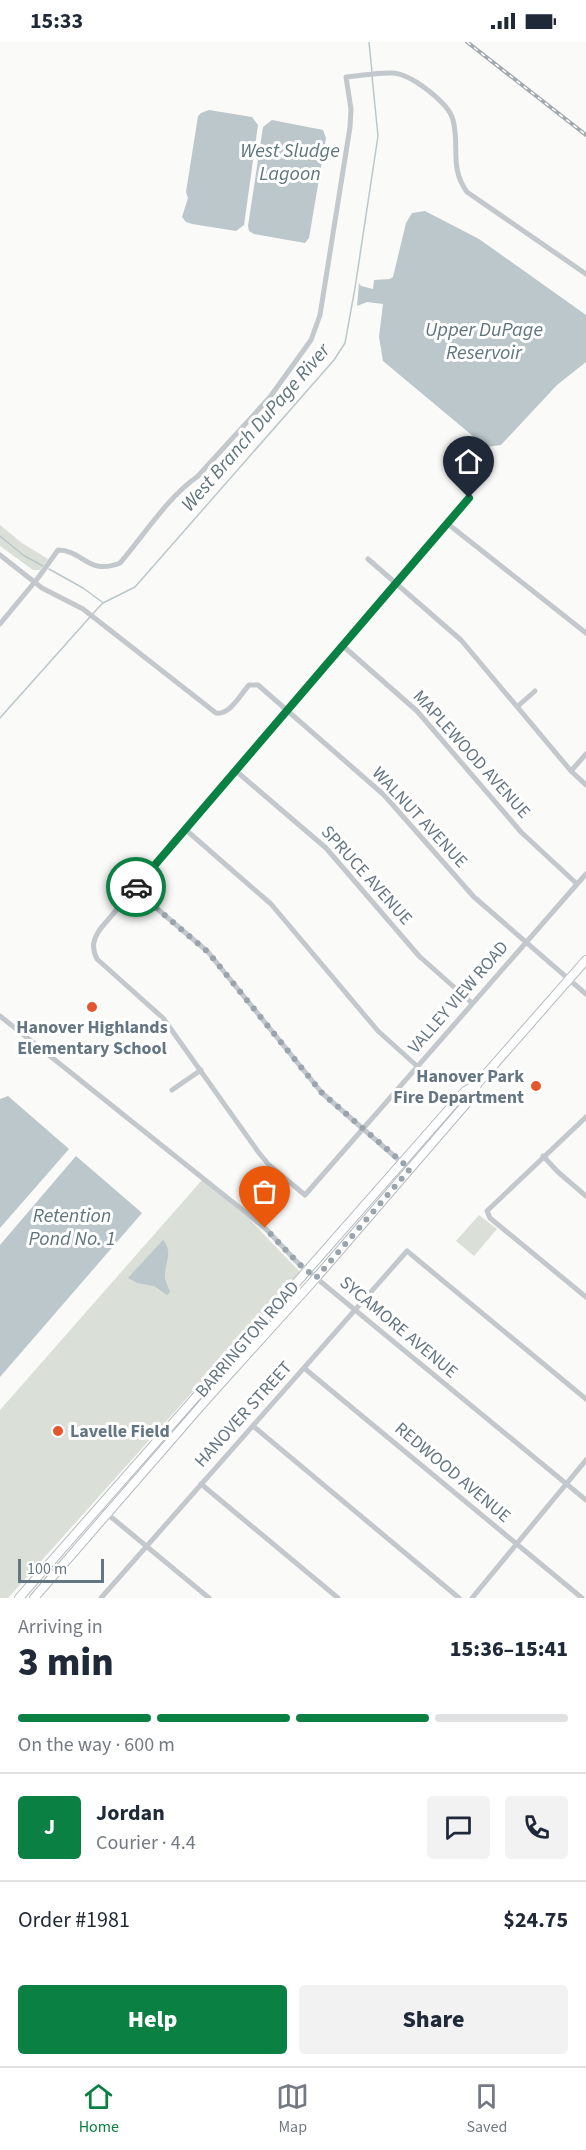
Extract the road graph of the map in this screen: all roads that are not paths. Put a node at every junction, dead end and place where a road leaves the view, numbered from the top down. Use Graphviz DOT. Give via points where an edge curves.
graph roads {
  1 [pos="586,274"];
  2 [pos="469,498"];
  3 [pos="448,524"];
  4 [pos="0,555"];
  5 [pos="368,559"];
  6 [pos="34,582"];
  7 [pos="397,584"];
  8 [pos="0,624"];
  9 [pos="586,633"];
  10 [pos="343,646"];
  11 [pos="535,691"];
  12 [pos="518,706"];
  13 [pos="288,710"];
  14 [pos="586,754"];
  15 [pos="236,771"];
  16 [pos="572,771"];
  17 [pos="586,785"];
  18 [pos="186,830"];
  19 [pos="586,873"];
  20 [pos="577,884"];
  21 [pos="134,889"];
  22 [pos="526,942"];
  23 [pos="586,960"];
  24 [pos="569,979"];
  25 [pos="586,994"];
  26 [pos="472,1003"];
  27 [pos="0,1016"];
  28 [pos="417,1066"];
  29 [pos="201,1070"];
  30 [pos="478,1083"];
  31 [pos="172,1090"];
  32 [pos="586,1117"];
  33 [pos="362,1128"];
  34 [pos="543,1156"];
  35 [pos="401,1163"];
  36 [pos="410,1169"];
  37 [pos="586,1196"];
  38 [pos="307,1270"];
  39 [pos="316,1278"];
  40 [pos="586,1297"];
  41 [pos="354,1309"];
  42 [pos="304,1368"];
  43 [pos="586,1399"];
  44 [pos="253,1426"];
  45 [pos="586,1460"];
  46 [pos="201,1484"];
  47 [pos="566,1484"];
  48 [pos="586,1500"];
  49 [pos="99,1507"];
  50 [pos="107,1514"];
  51 [pos="517,1544"];
  52 [pos="146,1546"];
  53 [pos="19,1598"];
  54 [pos="34,1598"];
  55 [pos="101,1598"];
  56 [pos="209,1598"];
  57 [pos="339,1598"];
  58 [pos="459,1598"];
  59 [pos="472,1598"];
  60 [pos="582,1598"];
  1 -- 6 [label="street" via="467,192 456,170 450,111 431,93 393,73 346,77 350,127 320,315 311,340 270,397 174,498 120,563 101,567 58,550"];
  2 -- 3 [label="street"];
  3 -- 7 [label="street"];
  3 -- 9 [label="street"];
  4 -- 6 [label="street, WALNUT AVENUE"];
  5 -- 7 [label="street"];
  6 -- 8 [label="street"];
  6 -- 13 [label="street, WALNUT AVENUE" via="83,609 216,713 227,711 255,683"];
  7 -- 10 [label="street"];
  7 -- 12 [label="street" via="461,640"];
  10 -- 13 [label="street"];
  10 -- 20 [label="street, MAPLEWOOD AVENUE" via="417,711 521,832"];
  11 -- 12 [label="street"];
  12 -- 16 [label="street"];
  13 -- 15 [label="street"];
  13 -- 22 [label="street, WALNUT AVENUE" via="384,795 474,897"];
  14 -- 16 [label="street"];
  15 -- 18 [label="street"];
  15 -- 26 [label="street, SPRUCE AVENUE" via="326,848 419,956"];
  16 -- 17 [label="street"];
  18 -- 21 [label="street"];
  18 -- 28 [label="street" via="271,904 370,1023"];
  19 -- 20 [label="street, VALLEY VIEW ROAD"];
  20 -- 22 [label="street, VALLEY VIEW ROAD"];
  21 -- 29 [label="street" via="97,933 93,945 97,959 163,1018"];
  21 -- 33 [label="street" via="208,952 322,1093"];
  22 -- 24 [label="street, WALNUT AVENUE"];
  22 -- 26 [label="street, VALLEY VIEW ROAD"];
  23 -- 24 [label="main road, BARRINGTON ROAD"];
  24 -- 25 [label="street, WALNUT AVENUE"];
  24 -- 30 [label="main road, BARRINGTON ROAD"];
  26 -- 28 [label="street, VALLEY VIEW ROAD"];
  27 -- 38 [label="street, SYCAMORE AVENUE" via="265,1228"];
  28 -- 33 [label="street, VALLEY VIEW ROAD"];
  29 -- 31 [label="street"];
  29 -- 33 [label="street, VALLEY VIEW ROAD" via="264,1160 305,1195"];
  30 -- 35 [label="main road, BARRINGTON ROAD" via="465,1091"];
  30 -- 36 [label="main road, BARRINGTON ROAD" via="472,1097"];
  32 -- 34 [label="street"];
  33 -- 35 [label="street"];
  34 -- 37 [label="street"];
  34 -- 40 [label="street" via="487,1211 490,1218"];
  35 -- 36 [label="street"];
  35 -- 38 [label="main road, BARRINGTON ROAD"];
  36 -- 39 [label="main road, BARRINGTON ROAD"];
  38 -- 39 [label="street, SYCAMORE AVENUE"];
  38 -- 49 [label="main road, BARRINGTON ROAD"];
  39 -- 41 [label="street, SYCAMORE AVENUE"];
  39 -- 50 [label="main road, BARRINGTON ROAD"];
  41 -- 42 [label="street, HANOVER STREET"];
  41 -- 43 [label="street, HANOVER STREET" via="406,1251"];
  41 -- 47 [label="street, SYCAMORE AVENUE"];
  42 -- 44 [label="street, HANOVER STREET"];
  42 -- 51 [label="street, REDWOOD AVENUE"];
  44 -- 46 [label="street, HANOVER STREET"];
  44 -- 58 [label="street"];
  45 -- 47 [label="street"];
  46 -- 52 [label="street, HANOVER STREET"];
  46 -- 57 [label="street"];
  47 -- 48 [label="street, SYCAMORE AVENUE"];
  47 -- 51 [label="street"];
  49 -- 50 [label="street"];
  49 -- 53 [label="main road, BARRINGTON ROAD"];
  50 -- 52 [label="street"];
  50 -- 54 [label="main road, BARRINGTON ROAD"];
  51 -- 59 [label="street"];
  51 -- 60 [label="street, REDWOOD AVENUE"];
  52 -- 55 [label="street, HANOVER STREET"];
  52 -- 56 [label="street"];
}
